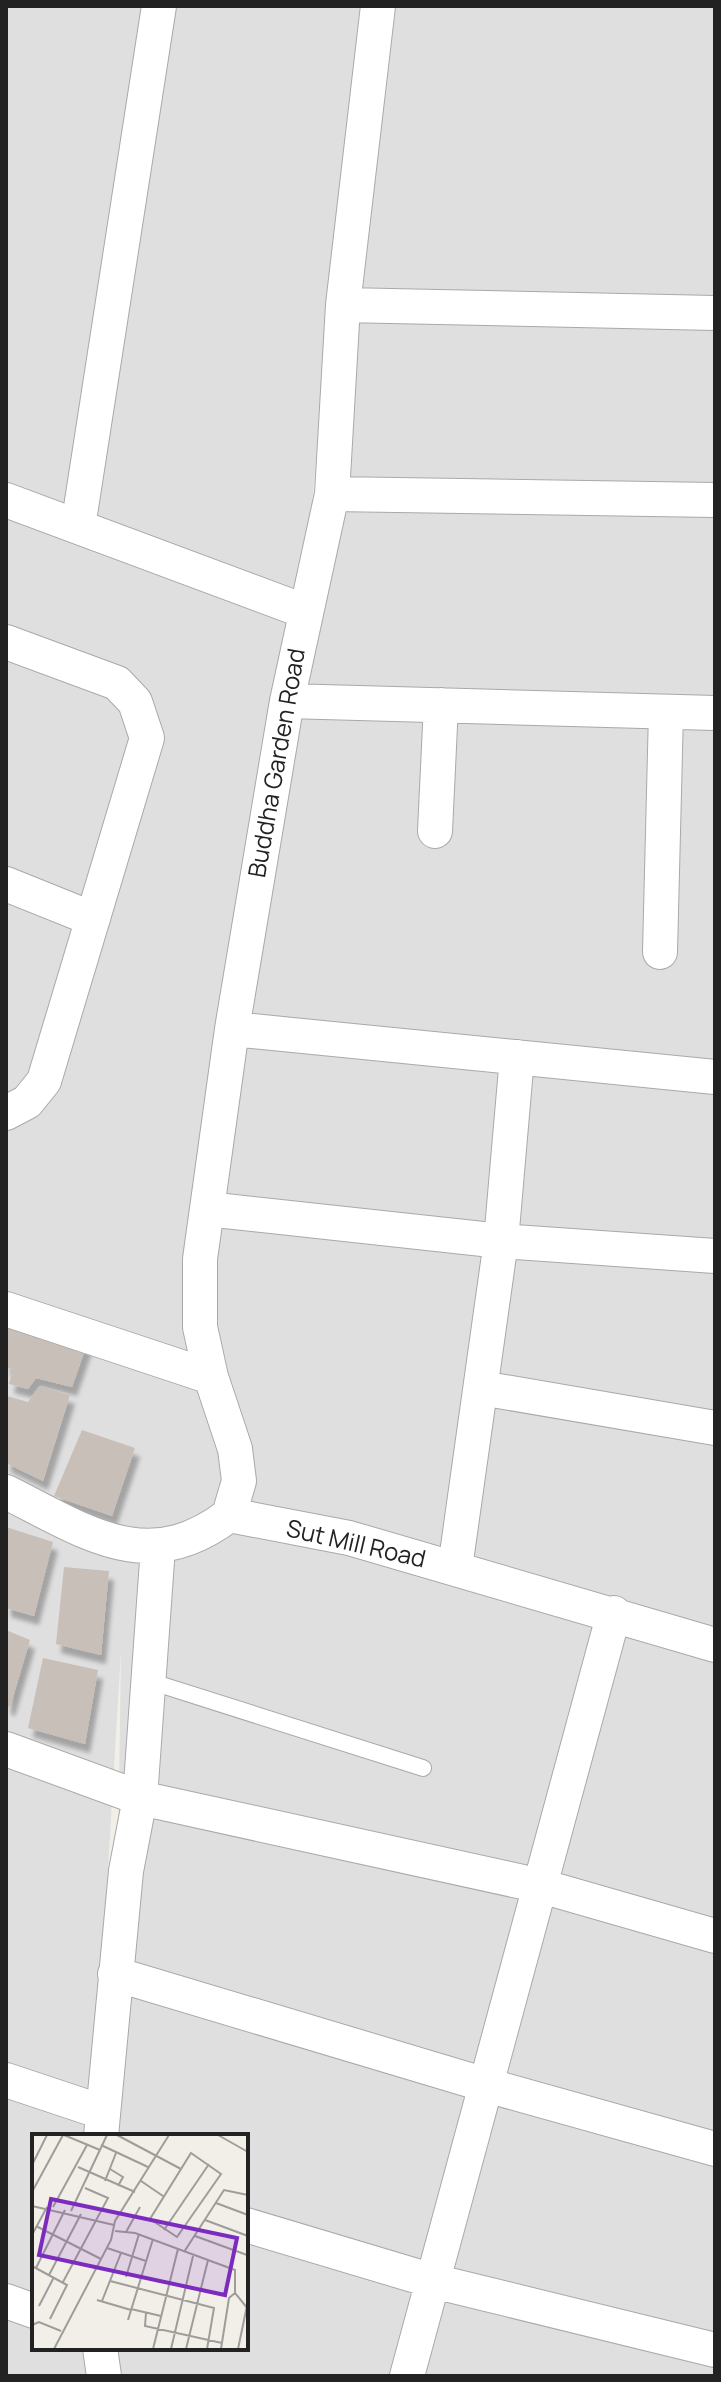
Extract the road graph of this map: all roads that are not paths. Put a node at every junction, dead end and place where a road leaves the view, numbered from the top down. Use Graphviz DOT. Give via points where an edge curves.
graph roads {
  1 [pos="159,6"];
  2 [pos="378,6"];
  3 [pos="343,305"];
  4 [pos="715,313"];
  5 [pos="332,494"];
  6 [pos="6,500"];
  7 [pos="715,500"];
  8 [pos="78,527"];
  9 [pos="304,611"];
  10 [pos="6,642"];
  11 [pos="287,701"];
  12 [pos="441,705"];
  13 [pos="666,712"];
  14 [pos="715,713"];
  15 [pos="435,831"];
  16 [pos="6,884"];
  17 [pos="93,919"];
  18 [pos="660,952"];
  19 [pos="232,1029"];
  20 [pos="517,1057"];
  21 [pos="715,1077"];
  22 [pos="6,1113"];
  23 [pos="207,1209"];
  24 [pos="501,1241"];
  25 [pos="715,1256"];
  26 [pos="6,1309"];
  27 [pos="211,1377"];
  28 [pos="481,1388"];
  29 [pos="715,1428"];
  30 [pos="6,1492"];
  31 [pos="229,1515"];
  32 [pos="158,1547"];
  33 [pos="455,1568"];
  34 [pos="614,1613"];
  35 [pos="715,1645"];
  36 [pos="149,1681"];
  37 [pos="6,1749"];
  38 [pos="423,1768"];
  39 [pos="140,1798"];
  40 [pos="541,1886"];
  41 [pos="715,1936"];
  42 [pos="115,1974"];
  43 [pos="6,2080"];
  44 [pos="486,2085"];
  45 [pos="102,2124"];
  46 [pos="715,2149"];
  47 [pos="248,2226"];
  48 [pos="433,2281"];
  49 [pos="6,2301"];
  50 [pos="32,2310"];
  51 [pos="100,2350"];
  52 [pos="715,2350"];
  53 [pos="104,2376"];
  54 [pos="407,2376"];
  1 -- 8 [label="street"];
  2 -- 3 [label="street, Buddha Garden Road"];
  3 -- 4 [label="street"];
  3 -- 5 [label="street, Buddha Garden Road"];
  5 -- 7 [label="street"];
  5 -- 9 [label="street, Buddha Garden Road"];
  6 -- 8 [label="street"];
  8 -- 9 [label="street"];
  9 -- 11 [label="street, Buddha Garden Road"];
  10 -- 17 [label="street" via="117,683 144,722 144,753"];
  11 -- 12 [label="street"];
  11 -- 19 [label="street, Buddha Garden Road"];
  12 -- 13 [label="street"];
  12 -- 15 [label="street"];
  13 -- 14 [label="street"];
  13 -- 18 [label="street"];
  16 -- 17 [label="street"];
  17 -- 22 [label="street" via="44,1081 27,1102"];
  19 -- 20 [label="street"];
  19 -- 23 [label="street, Buddha Garden Road"];
  20 -- 21 [label="street"];
  20 -- 24 [label="street"];
  23 -- 24 [label="street"];
  23 -- 27 [label="street, Buddha Garden Road" via="200,1259 200,1327"];
  24 -- 25 [label="street"];
  24 -- 28 [label="street"];
  26 -- 27 [label="street"];
  27 -- 31 [label="street, Buddha Garden Road" via="235,1449 239,1481"];
  28 -- 29 [label="street"];
  28 -- 33 [label="street"];
  30 -- 32 [label="street" via="107,1542"];
  31 -- 32 [label="street" via="203,1535"];
  31 -- 33 [label="street, Sut Mill Road" via="349,1538"];
  32 -- 36 [label="street"];
  33 -- 34 [label="street, Sut Mill Road"];
  34 -- 35 [label="street, Sut Mill Road"];
  34 -- 40 [label="street"];
  36 -- 38 [label="lane"];
  36 -- 39 [label="street"];
  37 -- 39 [label="street"];
  39 -- 40 [label="street"];
  39 -- 42 [label="street"];
  40 -- 41 [label="street"];
  40 -- 44 [label="street"];
  42 -- 44 [label="street"];
  42 -- 45 [label="street"];
  43 -- 45 [label="street"];
  44 -- 46 [label="street"];
  44 -- 48 [label="street"];
  47 -- 48 [label="street"];
  48 -- 52 [label="street"];
  48 -- 54 [label="street"];
  49 -- 50 [label="street"];
  51 -- 53 [label="street"];
}
